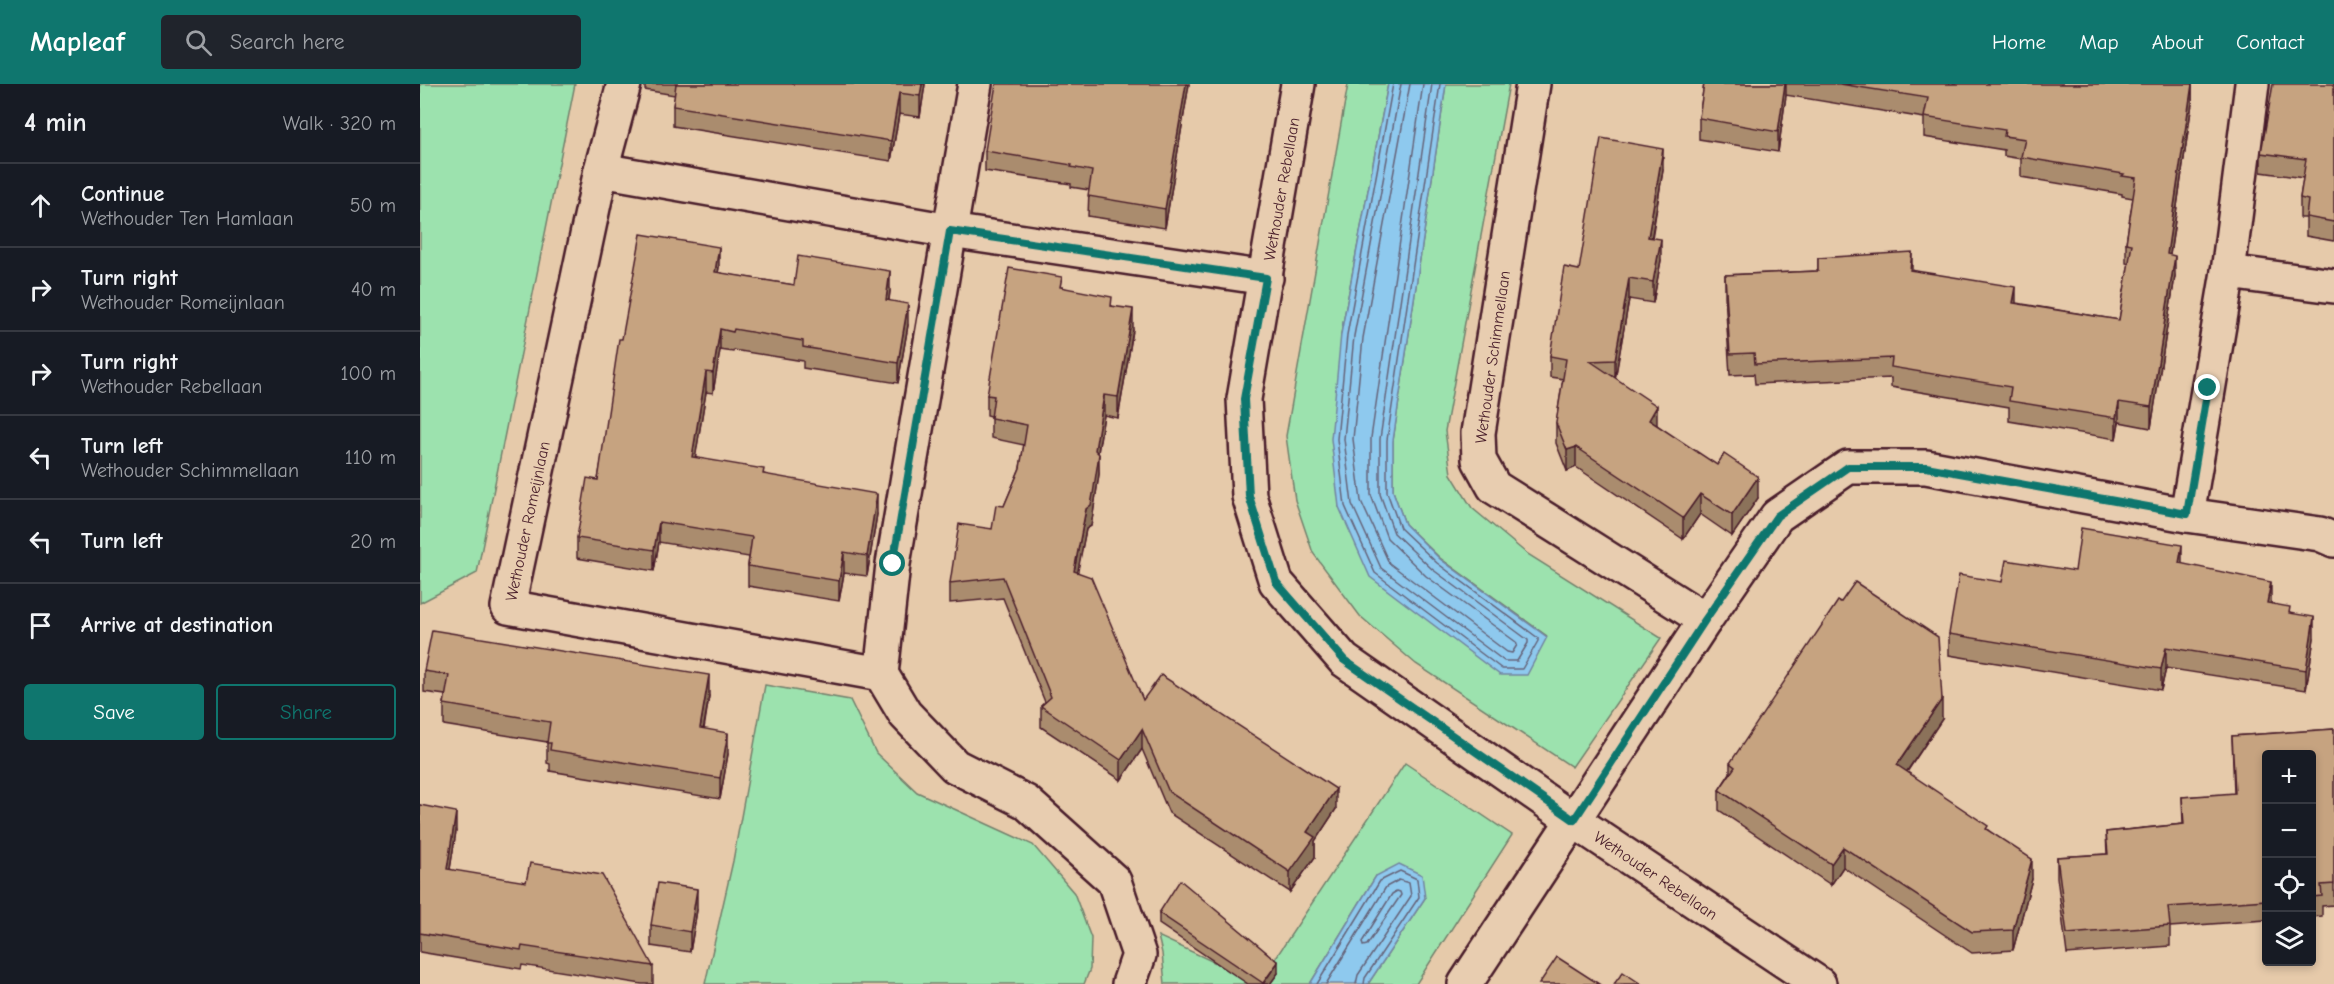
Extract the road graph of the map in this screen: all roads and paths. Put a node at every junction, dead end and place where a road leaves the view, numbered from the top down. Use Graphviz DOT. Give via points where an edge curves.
graph roads {
  1 [pos="624,84"];
  2 [pos="975,84"];
  3 [pos="1298,84"];
  4 [pos="1533,84"];
  5 [pos="2252,84"];
  6 [pos="601,170"];
  7 [pos="950,231"];
  8 [pos="2229,272"];
  9 [pos="1266,278"];
  10 [pos="2334,286"];
  11 [pos="2187,514"];
  12 [pos="2334,540"];
  13 [pos="1705,620"];
  14 [pos="881,674"];
  15 [pos="1574,820"];
  16 [pos="1129,984"];
  17 [pos="1465,984"];
  18 [pos="1820,984"];
  1 -- 6 [label="street, Wethouder Romeijnlaan"];
  2 -- 7 [label="street"];
  3 -- 9 [label="street, Wethouder Rebellaan"];
  4 -- 13 [label="street, Wethouder Schimmellaan" via="1478,433 1479,460 1494,487"];
  5 -- 8 [label="street"];
  6 -- 7 [label="street"];
  6 -- 14 [label="street, Wethouder Romeijnlaan" via="508,608"];
  7 -- 9 [label="street"];
  7 -- 14 [label="street" via="893,564"];
  8 -- 10 [label="street"];
  8 -- 11 [label="street"];
  9 -- 15 [label="street, Wethouder Rebellaan" via="1244,399 1249,496 1276,582 1344,660"];
  11 -- 12 [label="street" via="2320,534"];
  11 -- 13 [label="street" via="1926,467 1848,467 1777,516"];
  13 -- 15 [label="street"];
  14 -- 16 [label="street" via="905,714 955,766 1026,801 1114,881 1139,955"];
  15 -- 17 [label="street"];
  15 -- 18 [label="street, Wethouder Rebellaan"];
}
